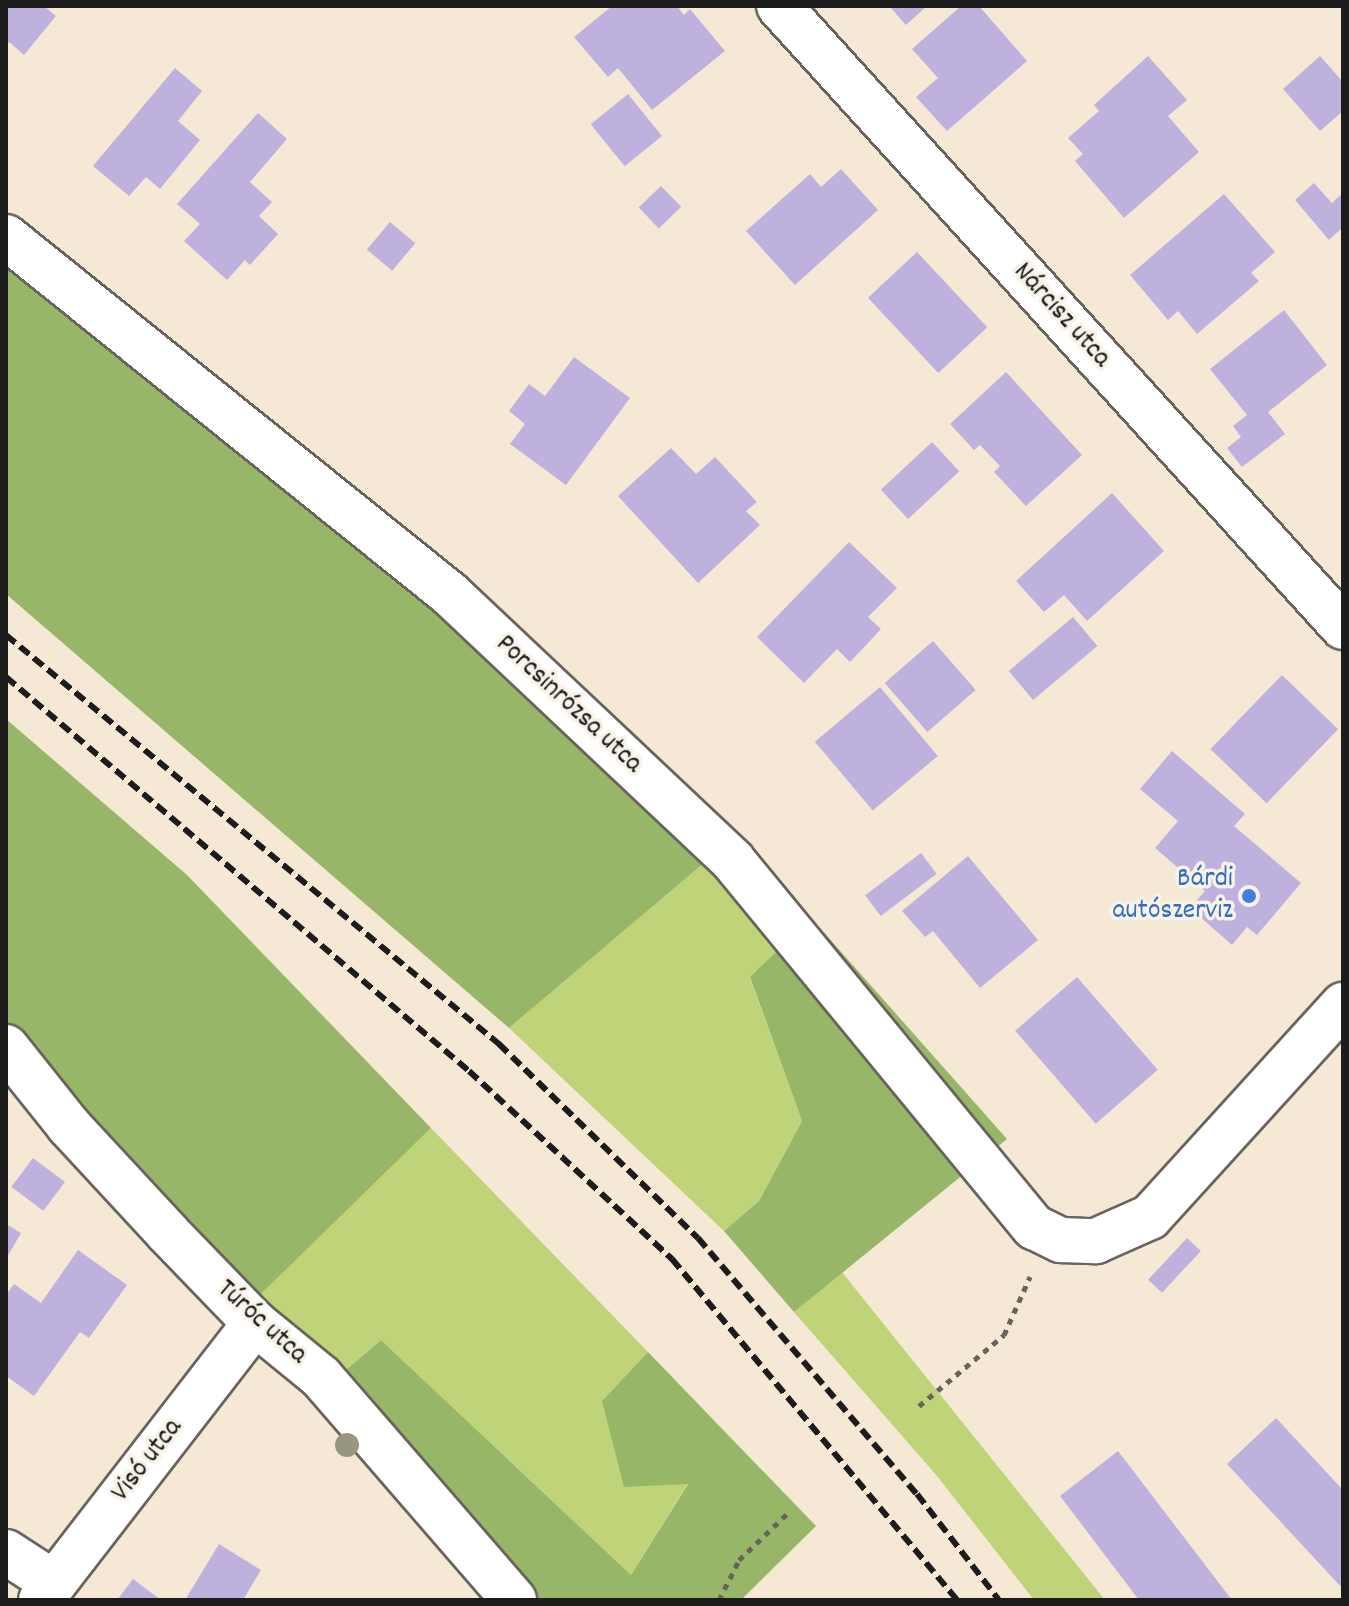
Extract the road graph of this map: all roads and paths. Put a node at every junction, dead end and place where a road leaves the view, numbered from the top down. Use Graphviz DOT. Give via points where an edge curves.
graph roads {
  1 [pos="779,6"];
  2 [pos="6,237"];
  3 [pos="1343,627"];
  4 [pos="1343,1005"];
  5 [pos="6,1047"];
  6 [pos="1061,1240"];
  7 [pos="255,1323"];
  8 [pos="919,1406"];
  9 [pos="791,1510"];
  10 [pos="6,1552"];
  11 [pos="47,1591"];
  12 [pos="514,1600"];
  13 [pos="719,1600"];
  1 -- 3 [label="street, Nárcisz utca"];
  2 -- 6 [label="street, Porcsinrózsa utca" via="450,594 733,861 1019,1213"];
  4 -- 6 [label="street" via="1150,1217 1114,1237"];
  5 -- 7 [label="street, Túróc utca" via="69,1126"];
  6 -- 8 [label="path" via="1031,1272 1004,1335"];
  7 -- 11 [label="street, Visó utca"];
  7 -- 12 [label="street, Túróc utca" via="321,1377"];
  9 -- 13 [label="path" via="739,1560"];
  10 -- 11 [label="street"];
}
